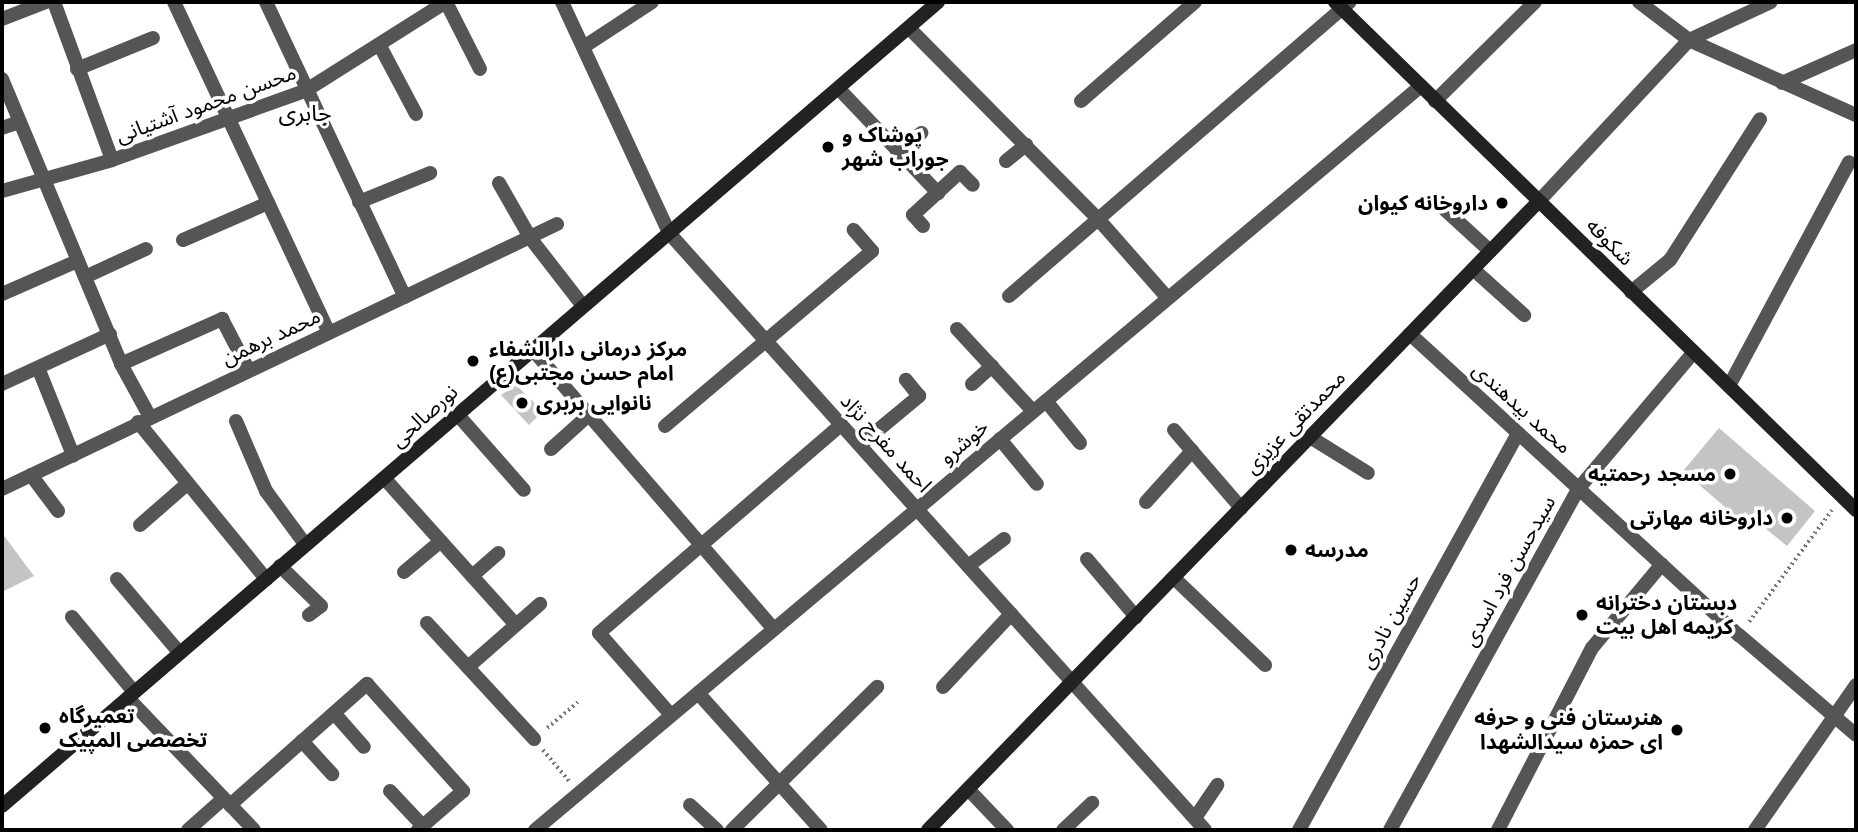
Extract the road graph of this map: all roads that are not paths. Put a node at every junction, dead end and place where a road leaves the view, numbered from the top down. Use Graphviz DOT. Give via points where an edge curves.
graph roads {
  1 [pos="46,2"];
  2 [pos="54,2"];
  3 [pos="174,2"];
  4 [pos="266,2"];
  5 [pos="446,2"];
  6 [pos="562,2"];
  7 [pos="652,2"];
  8 [pos="938,2"];
  9 [pos="1195,2"];
  10 [pos="1535,2"];
  11 [pos="1639,2"];
  12 [pos="1771,2"];
  13 [pos="1343,4"];
  14 [pos="2,19"];
  15 [pos="909,28"];
  16 [pos="153,38"];
  17 [pos="1689,40"];
  18 [pos="380,46"];
  19 [pos="585,47"];
  20 [pos="1856,50"];
  21 [pos="77,69"];
  22 [pos="480,69"];
  23 [pos="2,79"];
  24 [pos="1783,83"];
  25 [pos="1421,86"];
  26 [pos="839,89"];
  27 [pos="305,91"];
  28 [pos="1081,101"];
  29 [pos="1435,101"];
  30 [pos="416,114"];
  31 [pos="1856,115"];
  32 [pos="1760,119"];
  33 [pos="230,120"];
  34 [pos="19,122"];
  35 [pos="2,128"];
  36 [pos="920,133"];
  37 [pos="1026,145"];
  38 [pos="897,152"];
  39 [pos="113,160"];
  40 [pos="1006,160"];
  41 [pos="1849,162"];
  42 [pos="430,173"];
  43 [pos="45,180"];
  44 [pos="499,183"];
  45 [pos="974,186"];
  46 [pos="2,191"];
  47 [pos="938,193"];
  48 [pos="1539,201"];
  49 [pos="359,202"];
  50 [pos="268,203"];
  51 [pos="1440,205"];
  52 [pos="918,220"];
  53 [pos="1099,220"];
  54 [pos="557,224"];
  55 [pos="854,230"];
  56 [pos="668,233"];
  57 [pos="531,239"];
  58 [pos="183,240"];
  59 [pos="146,249"];
  60 [pos="1490,251"];
  61 [pos="77,261"];
  62 [pos="1473,269"];
  63 [pos="85,277"];
  64 [pos="1631,292"];
  65 [pos="2,294"];
  66 [pos="1009,296"];
  67 [pos="405,297"];
  68 [pos="1167,297"];
  69 [pos="583,306"];
  70 [pos="1524,315"];
  71 [pos="957,329"];
  72 [pos="329,333"];
  73 [pos="110,334"];
  74 [pos="1410,334"];
  75 [pos="765,340"];
  76 [pos="532,349"];
  77 [pos="1694,352"];
  78 [pos="121,364"];
  79 [pos="992,366"];
  80 [pos="248,369"];
  81 [pos="39,370"];
  82 [pos="906,380"];
  83 [pos="2,384"];
  84 [pos="972,384"];
  85 [pos="1729,386"];
  86 [pos="1046,401"];
  87 [pos="1033,411"];
  88 [pos="457,414"];
  89 [pos="591,414"];
  90 [pos="144,419"];
  91 [pos="236,421"];
  92 [pos="841,425"];
  93 [pos="665,426"];
  94 [pos="1174,430"];
  95 [pos="1518,433"];
  96 [pos="1310,437"];
  97 [pos="1000,439"];
  98 [pos="1080,443"];
  99 [pos="860,445"];
  100 [pos="551,449"];
  101 [pos="1192,451"];
  102 [pos="73,455"];
  103 [pos="1368,473"];
  104 [pos="31,475"];
  105 [pos="385,479"];
  106 [pos="187,484"];
  107 [pos="1037,484"];
  108 [pos="1579,488"];
  109 [pos="2,489"];
  110 [pos="524,490"];
  111 [pos="1146,502"];
  112 [pos="1241,508"];
  113 [pos="1856,508"];
  114 [pos="917,509"];
  115 [pos="58,511"];
  116 [pos="140,525"];
  117 [pos="1004,539"];
  118 [pos="442,541"];
  119 [pos="305,544"];
  120 [pos="702,544"];
  121 [pos="498,553"];
  122 [pos="1087,559"];
  123 [pos="1662,565"];
  124 [pos="280,566"];
  125 [pos="968,566"];
  126 [pos="404,572"];
  127 [pos="472,576"];
  128 [pos="1174,578"];
  129 [pos="117,579"];
  130 [pos="266,579"];
  131 [pos="540,604"];
  132 [pos="1011,614"];
  133 [pos="309,615"];
  134 [pos="72,617"];
  135 [pos="1136,617"];
  136 [pos="427,624"];
  137 [pos="515,624"];
  138 [pos="774,629"];
  139 [pos="179,652"];
  140 [pos="1265,665"];
  141 [pos="468,667"];
  142 [pos="1072,682"];
  143 [pos="1856,685"];
  144 [pos="877,687"];
  145 [pos="943,687"];
  146 [pos="698,693"];
  147 [pos="131,695"];
  148 [pos="334,713"];
  149 [pos="671,715"];
  150 [pos="1835,716"];
  151 [pos="1856,735"];
  152 [pos="534,739"];
  153 [pos="302,741"];
  154 [pos="364,747"];
  155 [pos="332,774"];
  156 [pos="779,785"];
  157 [pos="1217,785"];
  158 [pos="968,789"];
  159 [pos="390,791"];
  160 [pos="227,802"];
  161 [pos="1092,803"];
  162 [pos="690,805"];
  163 [pos="2,806"];
  164 [pos="1195,818"];
  165 [pos="544,827"];
  166 [pos="421,828"];
  167 [pos="188,830"];
  168 [pos="254,830"];
  169 [pos="717,830"];
  170 [pos="732,830"];
  171 [pos="821,830"];
  172 [pos="929,830"];
  173 [pos="1007,830"];
  174 [pos="1063,830"];
  175 [pos="1205,830"];
  176 [pos="1299,830"];
  177 [pos="1390,830"];
  178 [pos="1498,830"];
  179 [pos="1755,830"];
  1 -- 14 [label="street"];
  2 -- 21 [label="street"];
  3 -- 33 [label="street"];
  4 -- 27 [label="street"];
  5 -- 18 [label="street, محسن محمود آشتیانی"];
  5 -- 22 [label="street"];
  6 -- 19 [label="street, احمد مفرح نژاد"];
  7 -- 19 [label="street"];
  8 -- 15 [label="main road, نورصالحی"];
  9 -- 28 [label="street"];
  10 -- 29 [label="street"];
  11 -- 17 [label="street"];
  12 -- 17 [label="street"];
  13 -- 25 [label="main road, شکوفه"];
  13 -- 53 [label="street"];
  15 -- 26 [label="main road, نورصالحی"];
  15 -- 37 [label="street"];
  16 -- 21 [label="street"];
  17 -- 24 [label="street"];
  17 -- 48 [label="street, محمدتقی عزیزی"];
  18 -- 27 [label="street, محسن محمود آشتیانی"];
  18 -- 30 [label="street"];
  19 -- 56 [label="street, احمد مفرح نژاد"];
  20 -- 24 [label="street"];
  21 -- 39 [label="street"];
  23 -- 34 [label="street"];
  24 -- 31 [label="street"];
  25 -- 29 [label="main road, شکوفه"];
  25 -- 68 [label="street, خوشرو"];
  26 -- 38 [label="street"];
  26 -- 56 [label="main road, نورصالحی"];
  27 -- 33 [label="street, محسن محمود آشتیانی"];
  27 -- 49 [label="street"];
  29 -- 48 [label="main road, شکوفه"];
  32 -- 64 [label="street" via="1670,260"];
  33 -- 39 [label="street, محسن محمود آشتیانی"];
  33 -- 50 [label="street"];
  34 -- 35 [label="street"];
  34 -- 43 [label="street"];
  36 -- 38 [label="street"];
  37 -- 40 [label="street"];
  37 -- 53 [label="street"];
  38 -- 47 [label="street"];
  39 -- 43 [label="street, محسن محمود آشتیانی"];
  41 -- 85 [label="street"];
  42 -- 49 [label="street"];
  43 -- 46 [label="street, محسن محمود آشتیانی"];
  43 -- 61 [label="street"];
  44 -- 57 [label="street"];
  45 -- 47 [label="street" via="960,172"];
  47 -- 52 [label="street"];
  48 -- 60 [label="main road, محمدتقی عزیزی"];
  48 -- 64 [label="main road, شکوفه"];
  49 -- 67 [label="street"];
  50 -- 58 [label="street"];
  50 -- 72 [label="street"];
  51 -- 60 [label="street"];
  53 -- 66 [label="street"];
  53 -- 68 [label="street"];
  54 -- 57 [label="street, محمد برهمن"];
  55 -- 75 [label="street" via="872,251"];
  56 -- 69 [label="main road, نورصالحی"];
  56 -- 75 [label="street, احمد مفرح نژاد"];
  57 -- 67 [label="street, محمد برهمن"];
  57 -- 69 [label="street"];
  59 -- 63 [label="street"];
  60 -- 62 [label="main road, محمدتقی عزیزی"];
  61 -- 63 [label="street"];
  61 -- 65 [label="street"];
  62 -- 70 [label="street"];
  62 -- 74 [label="main road, محمدتقی عزیزی"];
  63 -- 73 [label="street"];
  64 -- 77 [label="main road, شکوفه"];
  67 -- 72 [label="street, محمد برهمن"];
  68 -- 86 [label="street, خوشرو"];
  69 -- 76 [label="main road, نورصالحی"];
  71 -- 79 [label="street"];
  72 -- 80 [label="street, محمد برهمن"];
  73 -- 78 [label="street"];
  73 -- 81 [label="street"];
  74 -- 95 [label="street, محمد بیدهندی"];
  74 -- 96 [label="main road, محمدتقی عزیزی"];
  75 -- 92 [label="street, احمد مفرح نژاد"];
  75 -- 93 [label="street"];
  76 -- 88 [label="main road, نورصالحی"];
  76 -- 89 [label="street"];
  77 -- 85 [label="main road, شکوفه"];
  77 -- 108 [label="street, سیدحسن فرد اسدی"];
  78 -- 80 [label="street" via="222,319"];
  78 -- 90 [label="street"];
  79 -- 84 [label="street"];
  79 -- 87 [label="street"];
  80 -- 90 [label="street, محمد برهمن"];
  81 -- 83 [label="street"];
  81 -- 102 [label="street"];
  82 -- 99 [label="street" via="919,396"];
  85 -- 113 [label="main road, شکوفه"];
  86 -- 87 [label="street, خوشرو"];
  86 -- 98 [label="street"];
  87 -- 97 [label="street, خوشرو"];
  88 -- 105 [label="main road, نورصالحی"];
  88 -- 110 [label="street"];
  89 -- 100 [label="street"];
  89 -- 120 [label="street"];
  90 -- 102 [label="street, محمد برهمن"];
  90 -- 106 [label="street"];
  91 -- 119 [label="street" via="265,491"];
  92 -- 99 [label="street, احمد مفرح نژاد"];
  92 -- 120 [label="street"];
  94 -- 101 [label="street"];
  95 -- 108 [label="street, محمد بیدهندی"];
  95 -- 176 [label="street, حسین نادری"];
  96 -- 103 [label="street"];
  96 -- 112 [label="main road, محمدتقی عزیزی"];
  97 -- 107 [label="street"];
  97 -- 114 [label="street, خوشرو"];
  99 -- 114 [label="street, احمد مفرح نژاد"];
  101 -- 111 [label="street"];
  101 -- 112 [label="street"];
  102 -- 104 [label="street, محمد برهمن"];
  104 -- 109 [label="street, محمد برهمن"];
  104 -- 115 [label="street"];
  105 -- 118 [label="street"];
  105 -- 119 [label="main road, نورصالحی"];
  106 -- 116 [label="street"];
  106 -- 130 [label="street"];
  108 -- 123 [label="street, محمد بیدهندی"];
  108 -- 177 [label="street, سیدحسن فرد اسدی"];
  112 -- 128 [label="main road, محمدتقی عزیزی"];
  114 -- 125 [label="street, احمد مفرح نژاد"];
  114 -- 138 [label="street, خوشرو"];
  117 -- 125 [label="street"];
  118 -- 126 [label="street"];
  118 -- 127 [label="street"];
  119 -- 124 [label="main road, نورصالحی"];
  120 -- 138 [label="street"];
  120 -- 149 [label="street" via="598,633"];
  121 -- 127 [label="street"];
  122 -- 135 [label="street"];
  123 -- 150 [label="street, محمد بیدهندی"];
  123 -- 178 [label="street" via="1599,637"];
  124 -- 130 [label="main road, نورصالحی"];
  124 -- 133 [label="street" via="321,606"];
  125 -- 132 [label="street, احمد مفرح نژاد"];
  127 -- 137 [label="street"];
  128 -- 135 [label="main road, محمدتقی عزیزی"];
  128 -- 140 [label="street"];
  129 -- 139 [label="street"];
  130 -- 139 [label="main road, نورصالحی"];
  131 -- 137 [label="street"];
  132 -- 142 [label="street, احمد مفرح نژاد"];
  132 -- 145 [label="street"];
  134 -- 147 [label="street"];
  135 -- 142 [label="main road, محمدتقی عزیزی"];
  136 -- 141 [label="street"];
  137 -- 141 [label="street"];
  138 -- 146 [label="street, خوشرو"];
  139 -- 147 [label="main road, نورصالحی"];
  141 -- 152 [label="street"];
  142 -- 158 [label="main road, محمدتقی عزیزی"];
  142 -- 164 [label="street, احمد مفرح نژاد"];
  143 -- 150 [label="street"];
  144 -- 156 [label="street"];
  146 -- 149 [label="street, خوشرو"];
  146 -- 156 [label="street"];
  147 -- 160 [label="street"];
  147 -- 163 [label="main road, نورصالحی"];
  148 -- 153 [label="street"];
  148 -- 154 [label="street"];
  148 -- 166 [label="street" via="367,684 463,791"];
  149 -- 165 [label="street, خوشرو"];
  150 -- 151 [label="street, محمد بیدهندی"];
  150 -- 179 [label="street"];
  153 -- 155 [label="street"];
  153 -- 160 [label="street"];
  156 -- 170 [label="street"];
  156 -- 171 [label="street"];
  157 -- 164 [label="street"];
  158 -- 172 [label="main road, محمدتقی عزیزی"];
  158 -- 173 [label="street"];
  159 -- 166 [label="street"];
  160 -- 167 [label="street"];
  160 -- 168 [label="street"];
  161 -- 174 [label="street"];
  162 -- 169 [label="street"];
  164 -- 175 [label="street, احمد مفرح نژاد"];
}
